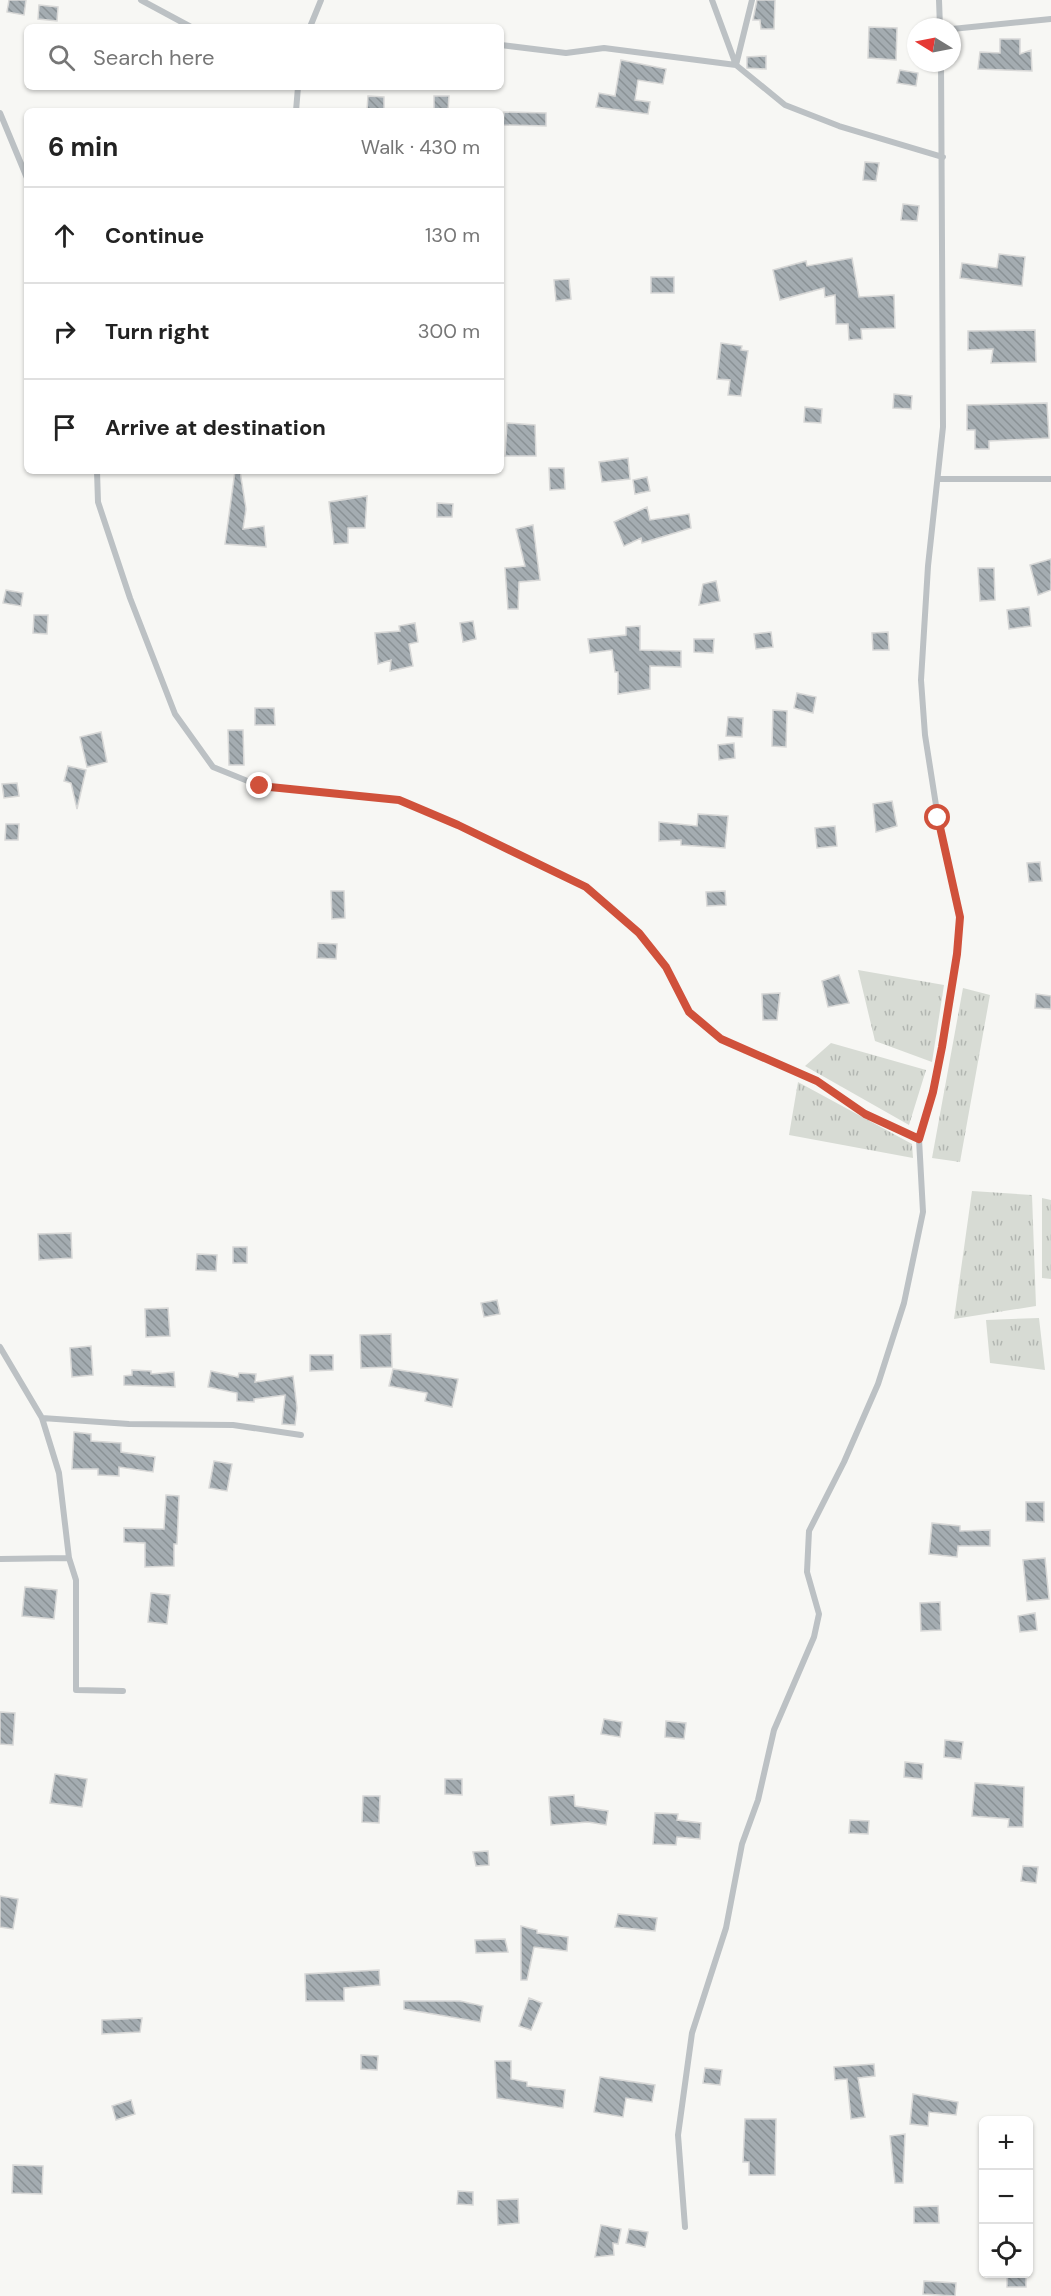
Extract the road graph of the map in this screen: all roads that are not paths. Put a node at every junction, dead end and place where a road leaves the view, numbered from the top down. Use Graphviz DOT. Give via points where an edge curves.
graph roads {
  1 [pos="141,0"];
  2 [pos="321,0"];
  3 [pos="712,0"];
  4 [pos="752,0"];
  5 [pos="939,0"];
  6 [pos="940,18"];
  7 [pos="1051,19"];
  8 [pos="185,24"];
  9 [pos="311,24"];
  10 [pos="961,28"];
  11 [pos="504,45"];
  12 [pos="736,65"];
  13 [pos="941,72"];
  14 [pos="298,90"];
  15 [pos="296,108"];
  16 [pos="0,113"];
  17 [pos="943,157"];
  18 [pos="24,171"];
  19 [pos="97,474"];
  20 [pos="938,479"];
  21 [pos="1051,479"];
  22 [pos="919,1139"];
  23 [pos="0,1347"];
  24 [pos="42,1418"];
  25 [pos="301,1435"];
  26 [pos="69,1558"];
  27 [pos="0,1559"];
  28 [pos="123,1691"];
  29 [pos="685,2227"];
  1 -- 8 [label="street"];
  2 -- 9 [label="street"];
  3 -- 12 [label="street"];
  4 -- 12 [label="street"];
  5 -- 6 [label="street"];
  7 -- 10 [label="street"];
  11 -- 12 [label="street" via="566,53 604,48"];
  12 -- 17 [label="street" via="785,105 839,126"];
  13 -- 17 [label="street"];
  14 -- 15 [label="street"];
  16 -- 18 [label="street"];
  17 -- 20 [label="street" via="943,427"];
  19 -- 22 [label="street" via="98,502 175,714 213,767 260,786 399,800 586,887 639,933 666,967 689,1012 721,1039 817,1081 865,1114"];
  20 -- 21 [label="street"];
  20 -- 22 [label="street" via="921,680 938,818 960,917 939,1058"];
  22 -- 29 [label="street" via="923,1212 904,1303 878,1384 809,1531 807,1572 818,1622 774,1730 758,1800 742,1844 726,1928 692,2033 678,2134"];
  23 -- 24 [label="street"];
  24 -- 25 [label="street" via="233,1425"];
  24 -- 26 [label="street" via="59,1473"];
  26 -- 27 [label="street"];
  26 -- 28 [label="street" via="76,1580 76,1690"];
}
